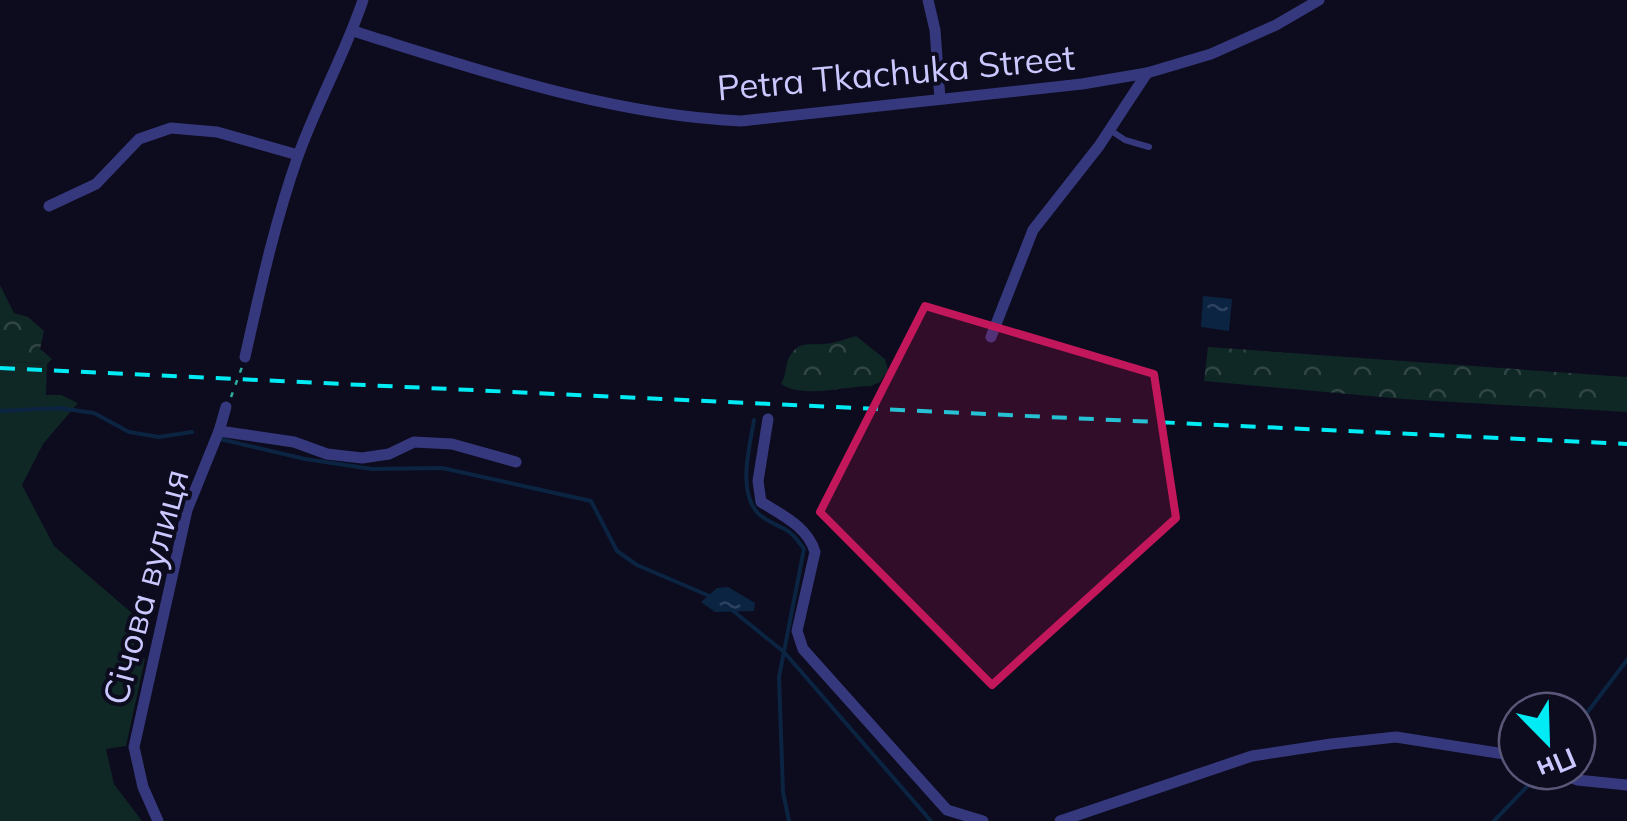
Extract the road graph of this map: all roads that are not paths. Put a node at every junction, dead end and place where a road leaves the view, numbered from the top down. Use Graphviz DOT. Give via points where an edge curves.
graph roads {
  1 [pos="362,0"];
  2 [pos="928,0"];
  3 [pos="1320,0"];
  4 [pos="353,31"];
  5 [pos="1147,73"];
  6 [pos="940,100"];
  7 [pos="1109,130"];
  8 [pos="1150,147"];
  9 [pos="298,155"];
  10 [pos="49,206"];
  11 [pos="991,337"];
  12 [pos="244,357"];
  13 [pos="226,407"];
  14 [pos="768,419"];
  15 [pos="219,431"];
  16 [pos="516,462"];
  17 [pos="1497,753"];
  18 [pos="1597,782"];
  19 [pos="1627,785"];
  20 [pos="158,821"];
  21 [pos="983,821"];
  22 [pos="1060,821"];
  1 -- 4 [label="street"];
  2 -- 6 [label="street"];
  3 -- 5 [label="street, Petra Tkachuka Street" via="1212,54"];
  4 -- 6 [label="street, Petra Tkachuka Street" via="570,95 703,119 742,121"];
  4 -- 9 [label="street"];
  5 -- 6 [label="street, Petra Tkachuka Street"];
  5 -- 7 [label="street"];
  7 -- 8 [label="lane"];
  7 -- 11 [label="street" via="1033,230"];
  9 -- 10 [label="street" via="217,132 171,128 139,139 96,184"];
  9 -- 12 [label="street"];
  13 -- 15 [label="street"];
  14 -- 21 [label="street" via="758,481 762,502 798,526 815,552 797,630 803,648 947,810"];
  15 -- 16 [label="street, Січова вулиця" via="327,454 376,456 414,442 452,444"];
  15 -- 20 [label="street, Січова вулиця" via="187,510 134,748"];
  17 -- 22 [label="street" via="1396,737 1300,748 1252,756"];
  18 -- 19 [label="street"];
}
